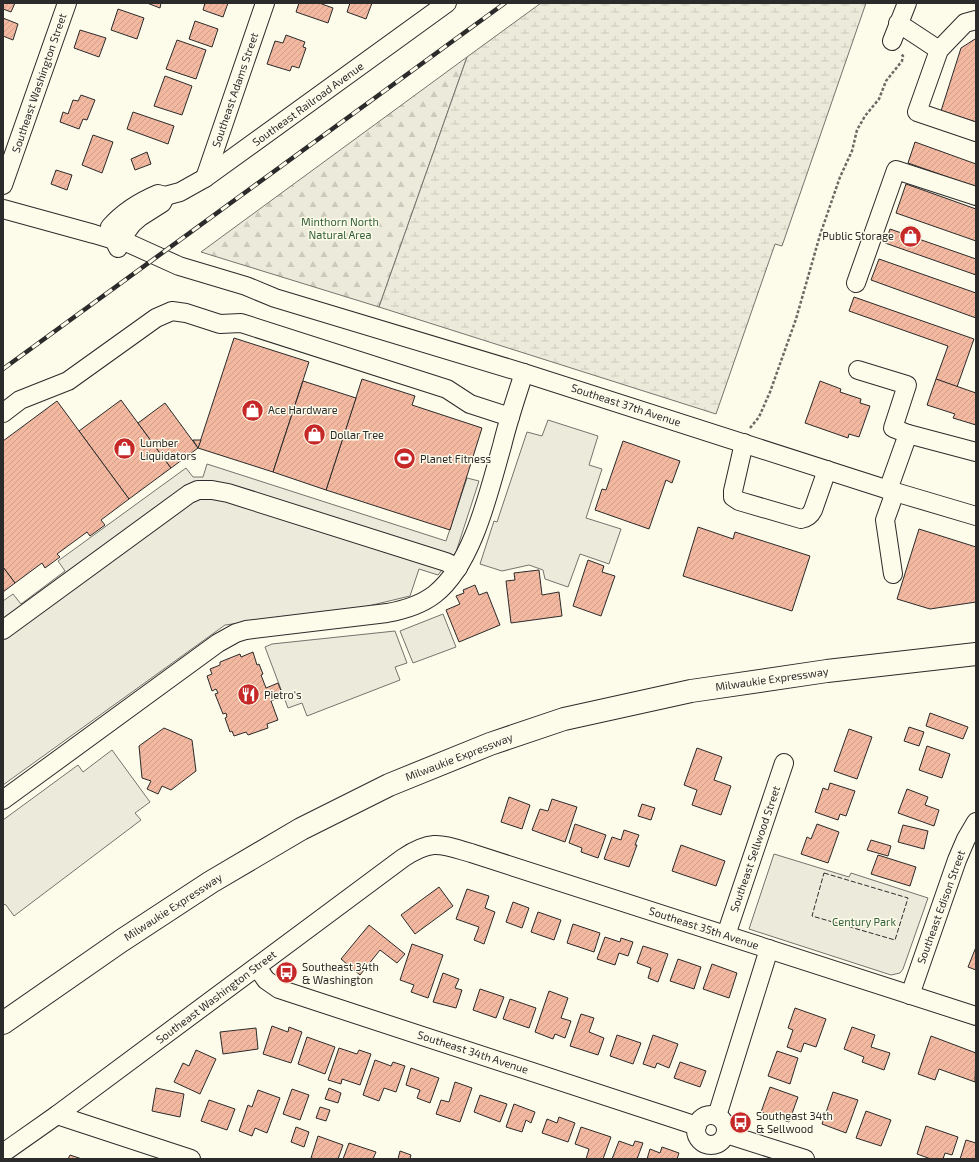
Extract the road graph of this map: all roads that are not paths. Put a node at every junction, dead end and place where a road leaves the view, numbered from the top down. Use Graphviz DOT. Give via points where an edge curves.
graph roads {
  1 [pos="67,3"];
  2 [pos="266,3"];
  3 [pos="447,3"];
  4 [pos="907,3"];
  5 [pos="976,20"];
  6 [pos="898,23"];
  7 [pos="892,41"];
  8 [pos="939,50"];
  9 [pos="976,132"];
  10 [pos="204,178"];
  11 [pos="3,185"];
  12 [pos="976,196"];
  13 [pos="3,209"];
  14 [pos="114,240"];
  15 [pos="856,283"];
  16 [pos="858,370"];
  17 [pos="524,372"];
  18 [pos="3,413"];
  19 [pos="510,417"];
  20 [pos="908,434"];
  21 [pos="744,443"];
  22 [pos="976,452"];
  23 [pos="827,470"];
  24 [pos="892,491"];
  25 [pos="976,516"];
  26 [pos="458,568"];
  27 [pos="893,574"];
  28 [pos="3,630"];
  29 [pos="976,654"];
  30 [pos="784,763"];
  31 [pos="3,800"];
  32 [pos="976,822"];
  33 [pos="431,845"];
  34 [pos="726,935"];
  35 [pos="769,949"];
  36 [pos="257,967"];
  37 [pos="910,995"];
  38 [pos="976,1016"];
  39 [pos="3,1023"];
  40 [pos="58,1115"];
  41 [pos="717,1116"];
  42 [pos="697,1126"];
  43 [pos="726,1134"];
  44 [pos="704,1152"];
  45 [pos="3,1153"];
  46 [pos="167,1155"];
  47 [pos="191,1159"];
  48 [pos="805,1159"];
  1 -- 11 [label="street, Southeast Washington Street"];
  2 -- 10 [label="street, Southeast Adams Street"];
  3 -- 10 [label="street, Southeast Railroad Avenue"];
  4 -- 6 [label="street"];
  5 -- 8 [label="street" via="965,22"];
  6 -- 7 [label="street"];
  6 -- 8 [label="street"];
  8 -- 9 [label="street" via="917,112"];
  10 -- 14 [label="street, Southeast Railroad Avenue" via="180,192 165,196 158,194 124,212 110,227"];
  12 -- 15 [label="street" via="896,170"];
  13 -- 14 [label="street, Southeast 37th Avenue"];
  14 -- 17 [label="street, Southeast 37th Avenue" via="118,249 149,264 245,296 275,298"];
  16 -- 20 [label="street" via="907,385 893,428"];
  17 -- 19 [label="street"];
  17 -- 21 [label="street, Southeast 37th Avenue"];
  18 -- 19 [label="street" via="20,400 68,381 156,318 172,311 220,324 241,323 447,389 470,404"];
  19 -- 26 [label="street" via="486,501"];
  20 -- 22 [label="street"];
  20 -- 24 [label="street"];
  21 -- 23 [label="street, Southeast 37th Avenue"];
  21 -- 23 [label="street" via="733,491 733,497 739,501 801,519 806,518 811,515"];
  23 -- 24 [label="street, Southeast 37th Avenue"];
  24 -- 25 [label="street, Southeast 37th Avenue"];
  24 -- 27 [label="street" via="885,520"];
  26 -- 28 [label="street" via="228,493 198,490"];
  26 -- 31 [label="street" via="436,594 404,610 236,633 218,643"];
  29 -- 39 [label="highway, Milwaukie Expressway" via="820,672 691,691 564,719 490,744 389,785 301,828 120,941"];
  30 -- 34 [label="street, Southeast Sellwood Street"];
  32 -- 37 [label="street, Southeast Edison Street" via="955,864"];
  33 -- 34 [label="street, Southeast 35th Avenue" via="471,853"];
  33 -- 36 [label="street, Southeast Washington Street" via="424,846 403,858"];
  34 -- 35 [label="street, Southeast 35th Avenue"];
  35 -- 37 [label="street, Southeast 35th Avenue"];
  35 -- 41 [label="street"];
  36 -- 40 [label="street, Southeast Washington Street"];
  36 -- 42 [label="street, Southeast 34th Avenue" via="266,980 279,989"];
  37 -- 38 [label="street, Southeast 35th Avenue"];
  40 -- 45 [label="street, Southeast Washington Street"];
  40 -- 46 [label="street"];
  41 -- 42 [label="street" via="705,1116"];
  41 -- 43 [label="street" via="725,1123"];
  42 -- 44 [label="street" via="697,1135"];
  43 -- 44 [label="street"];
  43 -- 48 [label="street"];
  46 -- 47 [label="street"];
}
